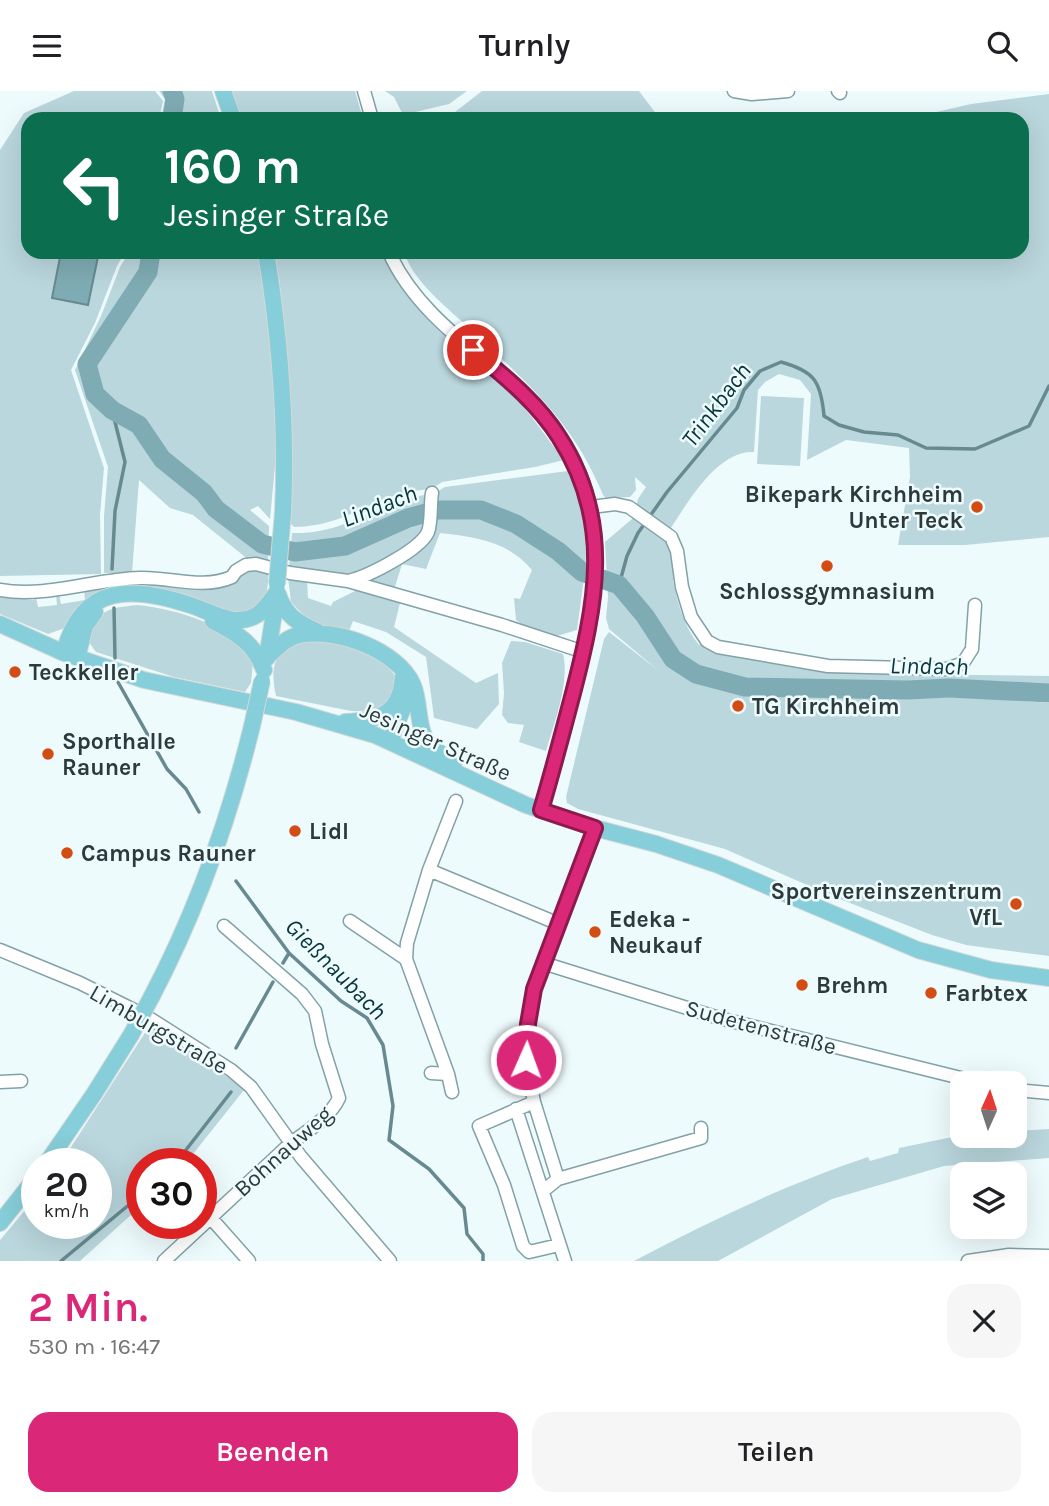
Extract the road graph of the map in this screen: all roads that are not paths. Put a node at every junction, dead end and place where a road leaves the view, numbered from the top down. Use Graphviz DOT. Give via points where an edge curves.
graph roads {
  1 [pos="223,91"];
  2 [pos="365,91"];
  3 [pos="734,91"];
  4 [pos="788,91"];
  5 [pos="230,112"];
  6 [pos="370,112"];
  7 [pos="267,259"];
  8 [pos="393,259"];
  9 [pos="432,496"];
  10 [pos="591,507"];
  11 [pos="348,581"];
  12 [pos="277,588"];
  13 [pos="0,590"];
  14 [pos="975,605"];
  15 [pos="0,624"];
  16 [pos="320,633"];
  17 [pos="583,652"];
  18 [pos="70,655"];
  19 [pos="265,669"];
  20 [pos="405,677"];
  21 [pos="336,722"];
  22 [pos="395,743"];
  23 [pos="471,780"];
  24 [pos="456,801"];
  25 [pos="541,810"];
  26 [pos="595,828"];
  27 [pos="429,870"];
  28 [pos="351,921"];
  29 [pos="559,924"];
  30 [pos="223,926"];
  31 [pos="0,950"];
  32 [pos="406,959"];
  33 [pos="543,963"];
  34 [pos="1049,978"];
  35 [pos="431,1073"];
  36 [pos="448,1074"];
  37 [pos="950,1075"];
  38 [pos="22,1081"];
  39 [pos="0,1082"];
  40 [pos="1027,1091"];
  41 [pos="452,1092"];
  42 [pos="1049,1093"];
  43 [pos="534,1102"];
  44 [pos="516,1109"];
  45 [pos="701,1128"];
  46 [pos="291,1143"];
  47 [pos="57,1148"];
  48 [pos="558,1179"];
  49 [pos="543,1191"];
  50 [pos="21,1197"];
  51 [pos="217,1211"];
  52 [pos="0,1223"];
  53 [pos="217,1225"];
  54 [pos="187,1239"];
  55 [pos="559,1245"];
  56 [pos="1049,1256"];
  57 [pos="164,1261"];
  58 [pos="250,1261"];
  59 [pos="390,1261"];
  60 [pos="565,1261"];
  61 [pos="968,1261"];
  1 -- 5 [label="main road"];
  2 -- 6 [label="street"];
  3 -- 4 [label="street"];
  7 -- 12 [label="main road, bridge" via="280,360 284,450"];
  8 -- 10 [label="street" via="426,307 542,413 577,468"];
  9 -- 11 [label="street" via="428,532 419,542 363,578"];
  10 -- 14 [label="street" via="629,507 671,537 685,600 699,631 707,641 731,651 828,666 947,669 963,663 972,649"];
  10 -- 17 [label="street" via="596,548 594,597"];
  11 -- 13 [label="street" via="246,565 232,577 208,584 142,578 36,592"];
  11 -- 17 [label="street"];
  12 -- 16 [label="main road" via="290,617"];
  12 -- 18 [label="main road" via="261,613 239,620 158,597 110,596 92,604 77,619 69,633"];
  12 -- 19 [label="main road"];
  15 -- 18 [label="main road, Jesinger Straße"];
  16 -- 19 [label="main road" via="290,638"];
  16 -- 20 [label="main road" via="363,644 386,656"];
  17 -- 25 [label="street"];
  18 -- 19 [label="main road" via="92,615 112,602 138,600 174,606 229,630 253,647"];
  18 -- 21 [label="main road, Jesinger Straße" via="172,688"];
  19 -- 47 [label="main road, bridge" via="233,798 208,874 152,996"];
  20 -- 21 [label="main road" via="401,696 390,711 364,721"];
  20 -- 22 [label="main road" via="411,715"];
  20 -- 23 [label="main road" via="429,745"];
  21 -- 22 [label="main road, Jesinger Straße"];
  22 -- 23 [label="main road, Jesinger Straße"];
  23 -- 25 [label="main road, Jesinger Straße"];
  24 -- 27 [label="street"];
  25 -- 26 [label="main road, Jesinger Straße"];
  26 -- 29 [label="street"];
  26 -- 34 [label="main road, Jesinger Straße" via="718,865 918,950 991,970"];
  27 -- 29 [label="street"];
  27 -- 32 [label="street"];
  28 -- 32 [label="street"];
  29 -- 33 [label="street"];
  30 -- 46 [label="street, Bohnauweg" via="315,1010 339,1098"];
  31 -- 46 [label="street, Limburgstraße" via="146,1016 212,1057 251,1087"];
  32 -- 36 [label="street"];
  33 -- 37 [label="street, Sudetenstraße" via="719,1019"];
  33 -- 43 [label="street" via="528,1024 526,1060"];
  35 -- 36 [label="street"];
  36 -- 41 [label="street"];
  38 -- 39 [label="street"];
  40 -- 42 [label="street"];
  43 -- 44 [label="street"];
  43 -- 48 [label="street"];
  44 -- 49 [label="street"];
  44 -- 55 [label="street" via="479,1126 523,1246 529,1252"];
  45 -- 48 [label="street" via="701,1138"];
  46 -- 51 [label="street, Bohnauweg"];
  46 -- 59 [label="street, Limburgstraße"];
  48 -- 49 [label="street"];
  49 -- 55 [label="street"];
  50 -- 52 [label="main road"];
  53 -- 58 [label="street"];
  54 -- 57 [label="street, Bohnauweg"];
  55 -- 60 [label="street"];
  56 -- 61 [label="street"];
}
